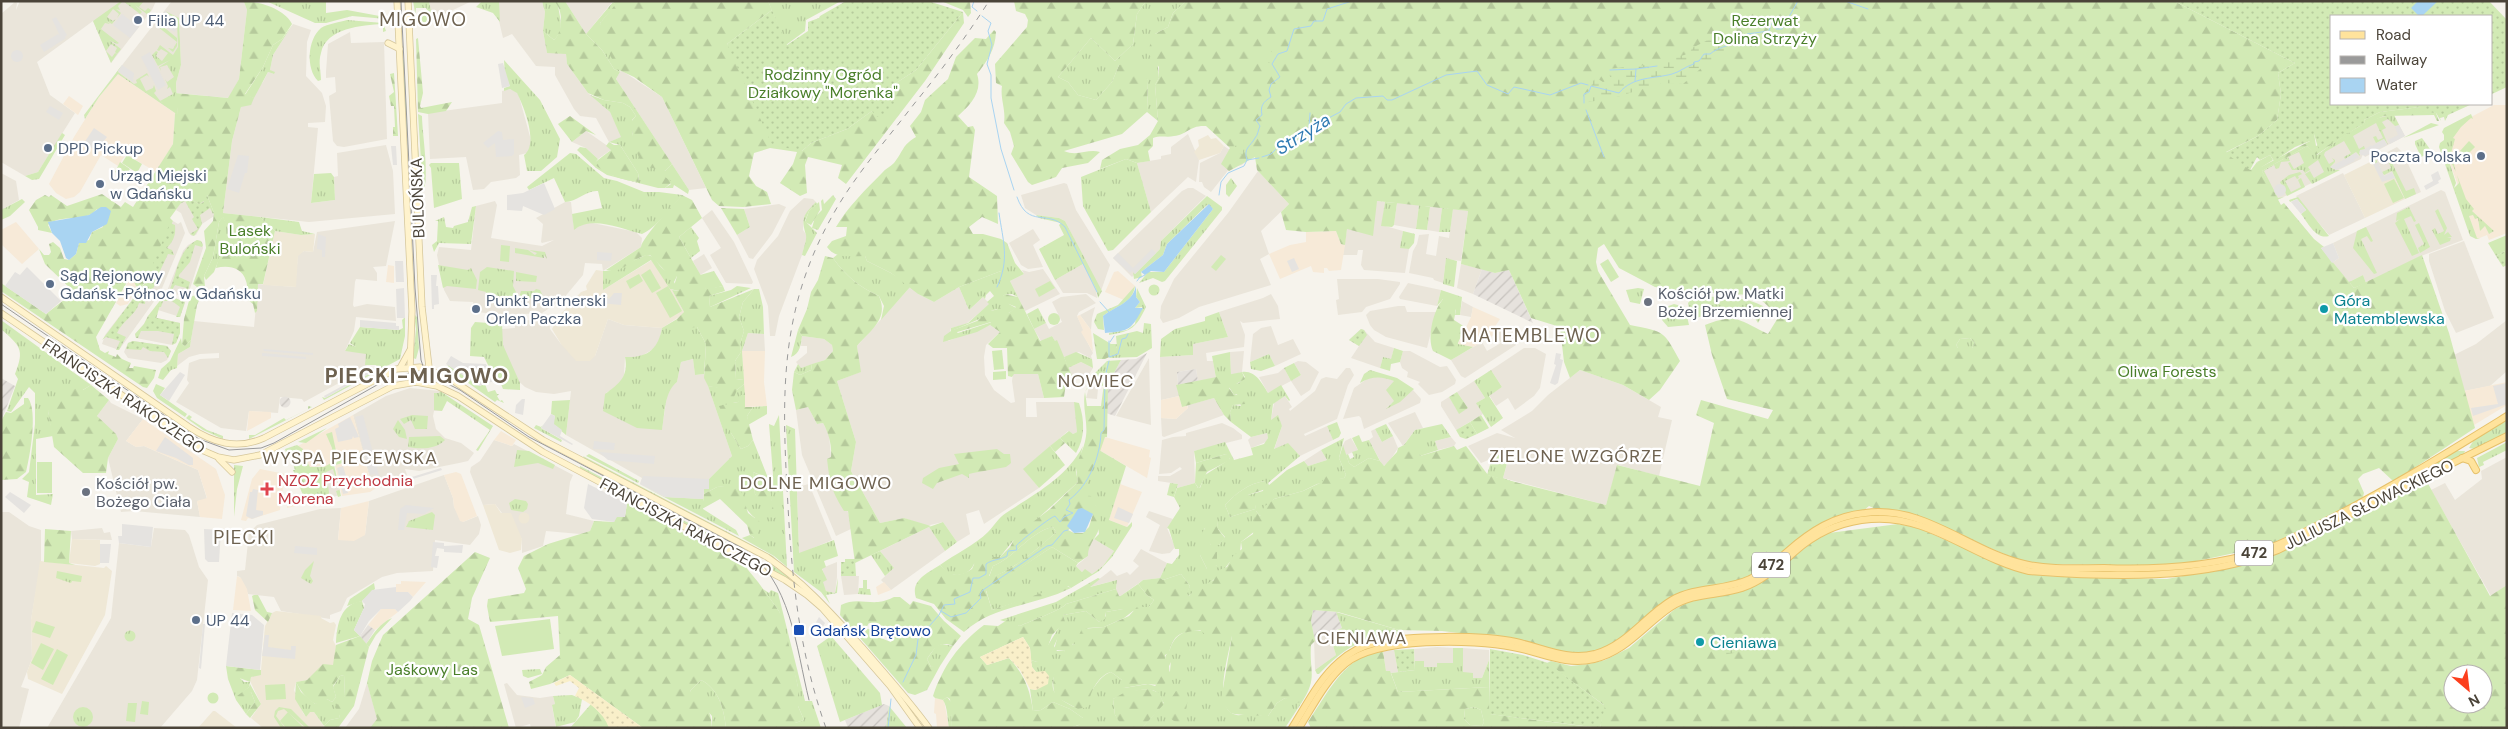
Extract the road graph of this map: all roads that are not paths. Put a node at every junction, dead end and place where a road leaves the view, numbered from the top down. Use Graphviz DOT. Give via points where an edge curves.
graph roads {
  1 [pos="397,1"];
  2 [pos="408,1"];
  3 [pos="398,18"];
  4 [pos="388,22"];
  5 [pos="388,43"];
  6 [pos="400,49"];
  7 [pos="418,200"];
  8 [pos="407,201"];
  9 [pos="1,297"];
  10 [pos="1,313"];
  11 [pos="410,350"];
  12 [pos="410,366"];
  13 [pos="400,368"];
  14 [pos="429,368"];
  15 [pos="416,382"];
  16 [pos="2507,416"];
  17 [pos="2507,436"];
  18 [pos="218,457"];
  19 [pos="2462,458"];
  20 [pos="2476,470"];
  21 [pos="232,472"];
  22 [pos="767,558"];
  23 [pos="758,566"];
  24 [pos="2083,570"];
  25 [pos="2101,571"];
  26 [pos="920,723"];
  27 [pos="929,728"];
  28 [pos="1292,728"];
  29 [pos="1299,728"];
  1 -- 3 [label="main road, BULOŃSKA"];
  2 -- 7 [label="main road, BULOŃSKA"];
  3 -- 4 [label="main road"];
  3 -- 6 [label="main road, BULOŃSKA"];
  5 -- 6 [label="main road"];
  6 -- 8 [label="main road, BULOŃSKA"];
  7 -- 8 [label="main road" via="413,204"];
  7 -- 14 [label="main road, BULOŃSKA" via="423,320"];
  8 -- 11 [label="main road, BULOŃSKA" via="412,323"];
  9 -- 13 [label="main road, FRANCISZKA RAKOCZEGO" via="197,432 220,443 235,445 264,438"];
  10 -- 18 [label="main road, FRANCISZKA RAKOCZEGO" via="204,451"];
  11 -- 12 [label="main road, BULOŃSKA"];
  11 -- 13 [label="main road, BULOŃSKA"];
  12 -- 13 [label="main road, FRANCISZKA RAKOCZEGO"];
  12 -- 14 [label="main road, FRANCISZKA RAKOCZEGO"];
  12 -- 15 [label="main road"];
  14 -- 15 [label="main road" via="425,376"];
  14 -- 22 [label="main road, FRANCISZKA RAKOCZEGO" via="460,384 543,440"];
  15 -- 18 [label="main road, FRANCISZKA RAKOCZEGO" via="386,389 260,455 238,460"];
  15 -- 23 [label="main road, FRANCISZKA RAKOCZEGO" via="449,391 529,444"];
  16 -- 25 [label="main road, JULIUSZA SŁOWACKIEGO / 472" via="2393,486 2265,549 2168,569"];
  17 -- 19 [label="main road, JULIUSZA SŁOWACKIEGO / 472"];
  18 -- 21 [label="main road"];
  19 -- 20 [label="main road" via="2471,461"];
  19 -- 25 [label="main road, JULIUSZA SŁOWACKIEGO / 472" via="2264,555 2168,574"];
  22 -- 23 [label="main road"];
  22 -- 26 [label="main road, FRANCISZKA RAKOCZEGO" via="818,597 896,684"];
  23 -- 26 [label="main road, FRANCISZKA RAKOCZEGO" via="790,582 817,603"];
  24 -- 25 [label="main road, JULIUSZA SŁOWACKIEGO / 472"];
  24 -- 28 [label="main road, JULIUSZA SŁOWACKIEGO / 472" via="2014,562 1907,515 1881,512 1852,514 1811,532 1752,578 1674,599 1620,642 1596,653 1570,656 1516,642 1468,638 1394,640 1367,646 1336,665 1321,682"];
  24 -- 29 [label="main road, JULIUSZA SŁOWACKIEGO / 472" via="2020,569 1916,524 1885,518 1859,520 1816,536 1748,585 1678,602 1622,646 1594,659 1561,660 1514,647 1471,644 1393,646 1366,652 1338,671"];
  26 -- 27 [label="main road"];
}
